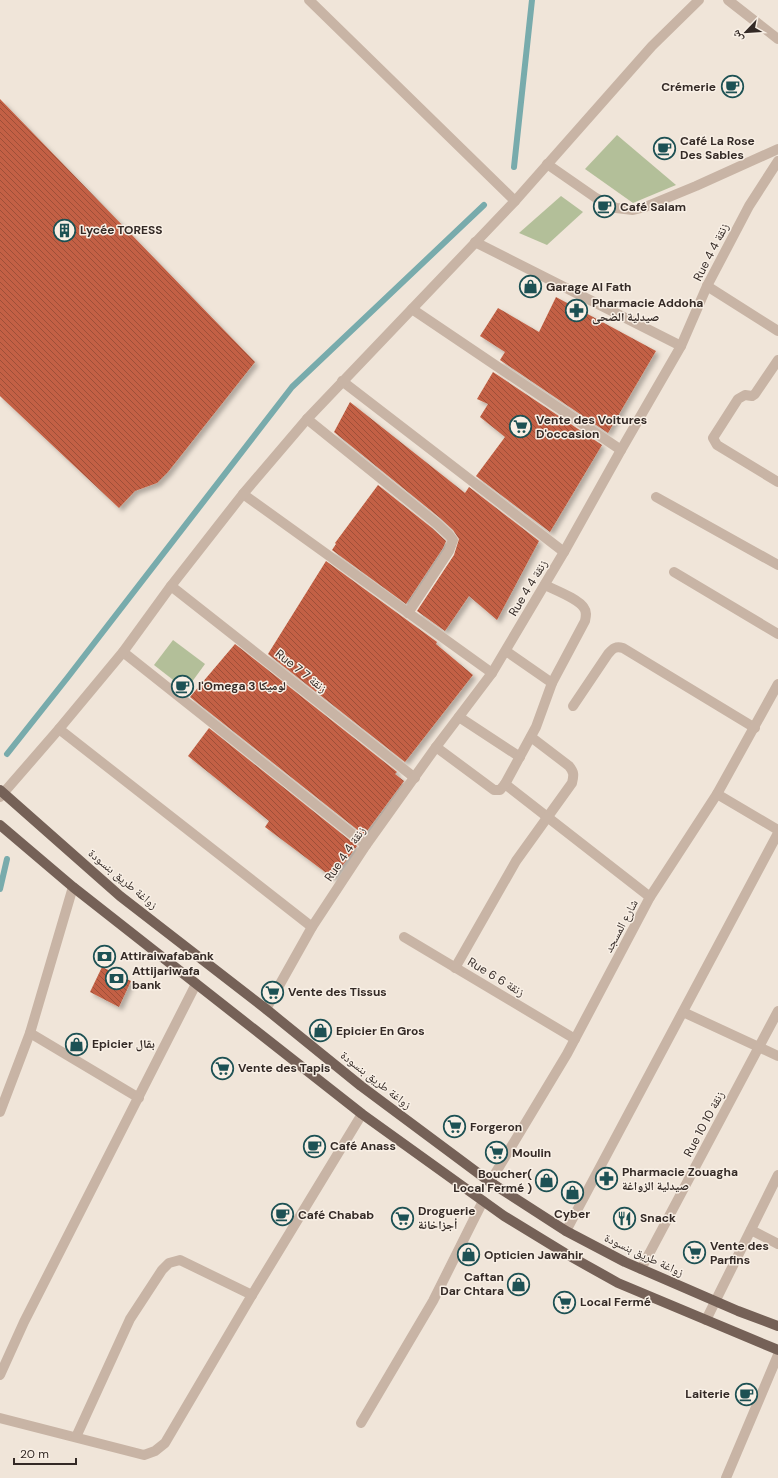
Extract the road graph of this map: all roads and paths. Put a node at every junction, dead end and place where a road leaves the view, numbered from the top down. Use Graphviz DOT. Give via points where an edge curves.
graph roads {
  1 [pos="308,0"];
  2 [pos="699,0"];
  3 [pos="728,0"];
  4 [pos="778,39"];
  5 [pos="778,149"];
  6 [pos="778,161"];
  7 [pos="547,164"];
  8 [pos="514,201"];
  9 [pos="475,242"];
  10 [pos="707,286"];
  11 [pos="412,309"];
  12 [pos="778,331"];
  13 [pos="681,346"];
  14 [pos="778,360"];
  15 [pos="342,381"];
  16 [pos="307,419"];
  17 [pos="621,450"];
  18 [pos="778,482"];
  19 [pos="243,494"];
  20 [pos="656,497"];
  21 [pos="564,552"];
  22 [pos="778,565"];
  23 [pos="674,572"];
  24 [pos="545,585"];
  25 [pos="171,586"];
  26 [pos="408,613"];
  27 [pos="778,634"];
  28 [pos="506,651"];
  29 [pos="123,652"];
  30 [pos="492,673"];
  31 [pos="552,683"];
  32 [pos="778,684"];
  33 [pos="573,706"];
  34 [pos="459,717"];
  35 [pos="755,728"];
  36 [pos="59,729"];
  37 [pos="531,737"];
  38 [pos="436,746"];
  39 [pos="520,757"];
  40 [pos="415,778"];
  41 [pos="505,784"];
  42 [pos="1,794"];
  43 [pos="717,794"];
  44 [pos="547,816"];
  45 [pos="0,825"];
  46 [pos="778,832"];
  47 [pos="366,845"];
  48 [pos="73,887"];
  49 [pos="650,897"];
  50 [pos="312,927"];
  51 [pos="404,937"];
  52 [pos="455,968"];
  53 [pos="196,984"];
  54 [pos="266,1009"];
  55 [pos="683,1012"];
  56 [pos="778,1012"];
  57 [pos="30,1033"];
  58 [pos="575,1039"];
  59 [pos="759,1048"];
  60 [pos="778,1056"];
  61 [pos="139,1098"];
  62 [pos="0,1112"];
  63 [pos="362,1114"];
  64 [pos="778,1175"];
  65 [pos="490,1182"];
  66 [pos="483,1201"];
  67 [pos="751,1230"];
  68 [pos="566,1231"];
  69 [pos="778,1244"];
  70 [pos="641,1269"];
  71 [pos="252,1295"];
  72 [pos="715,1301"];
  73 [pos="706,1320"];
  74 [pos="778,1326"];
  75 [pos="778,1350"];
  76 [pos="778,1355"];
  77 [pos="0,1375"];
  78 [pos="0,1418"];
  79 [pos="361,1423"];
  80 [pos="76,1437"];
  81 [pos="726,1478"];
  1 -- 8 [label="street"];
  2 -- 7 [label="street" via="652,46"];
  3 -- 4 [label="street"];
  5 -- 7 [label="street" via="696,186 633,210 616,208 596,198"];
  6 -- 10 [label="street, Rue 4 زنقة 4" via="749,206"];
  7 -- 8 [label="street"];
  8 -- 9 [label="street"];
  9 -- 11 [label="street"];
  9 -- 13 [label="street"];
  10 -- 12 [label="street"];
  10 -- 13 [label="street, Rue 4 زنقة 4"];
  11 -- 15 [label="street"];
  11 -- 17 [label="street"];
  13 -- 17 [label="street, Rue 4 زنقة 4"];
  14 -- 18 [label="street" via="755,394 738,399 713,438 720,447"];
  15 -- 16 [label="street"];
  15 -- 21 [label="street"];
  16 -- 19 [label="street"];
  16 -- 26 [label="street" via="436,523 453,540 449,551"];
  17 -- 21 [label="street, Rue 4 زنقة 4"];
  19 -- 25 [label="street"];
  19 -- 26 [label="street"];
  20 -- 22 [label="street"];
  21 -- 24 [label="street, Rue 4 زنقة 4"];
  23 -- 27 [label="street"];
  24 -- 28 [label="street, Rue 4 زنقة 4"];
  24 -- 31 [label="street" via="576,600 584,607 586,613 585,620"];
  25 -- 29 [label="street"];
  25 -- 40 [label="street, Rue 7 زنقة 7"];
  26 -- 30 [label="street"];
  28 -- 30 [label="street, Rue 4 زنقة 4"];
  28 -- 31 [label="street"];
  29 -- 36 [label="street"];
  29 -- 47 [label="street"];
  30 -- 34 [label="street, Rue 4 زنقة 4"];
  31 -- 37 [label="street"];
  32 -- 35 [label="street, شارع المسجد"];
  33 -- 35 [label="street" via="608,654 618,646"];
  34 -- 38 [label="street, Rue 4 زنقة 4"];
  34 -- 39 [label="street"];
  35 -- 43 [label="street, شارع المسجد"];
  36 -- 42 [label="street"];
  36 -- 50 [label="street"];
  37 -- 39 [label="street"];
  37 -- 44 [label="street" via="573,770 572,782"];
  38 -- 40 [label="street, Rue 4 زنقة 4"];
  38 -- 41 [label="street" via="494,790 500,790"];
  39 -- 41 [label="street"];
  40 -- 47 [label="street, Rue 4 زنقة 4"];
  41 -- 44 [label="street"];
  42 -- 54 [label="main road, زواغة طريق بنسودة" via="120,896"];
  43 -- 46 [label="street"];
  43 -- 49 [label="street, شارع المسجد"];
  44 -- 49 [label="street"];
  44 -- 52 [label="street" via="516,862"];
  45 -- 48 [label="main road"];
  46 -- 55 [label="street"];
  47 -- 50 [label="street, Rue 4 زنقة 4"];
  48 -- 53 [label="main road"];
  48 -- 57 [label="street"];
  49 -- 58 [label="street, شارع المسجد"];
  50 -- 54 [label="street, Rue 4 زنقة 4"];
  51 -- 52 [label="street, Rue 6 زنقة 6"];
  52 -- 58 [label="street, Rue 6 زنقة 6"];
  53 -- 61 [label="street"];
  53 -- 63 [label="main road"];
  54 -- 65 [label="main road, زواغة طريق بنسودة" via="361,1086"];
  55 -- 59 [label="street"];
  55 -- 68 [label="street"];
  56 -- 59 [label="street, Rue 10 زنقة 10"];
  57 -- 61 [label="street"];
  57 -- 62 [label="street"];
  58 -- 65 [label="street, شارع المسجد"];
  59 -- 60 [label="street"];
  59 -- 70 [label="street, Rue 10 زنقة 10"];
  61 -- 77 [label="street" via="24,1322"];
  63 -- 66 [label="main road"];
  63 -- 71 [label="street"];
  64 -- 67 [label="street"];
  65 -- 68 [label="main road, زواغة طريق بنسودة"];
  66 -- 73 [label="main road" via="568,1255 618,1283"];
  66 -- 79 [label="street" via="433,1301"];
  67 -- 69 [label="street"];
  67 -- 72 [label="street"];
  68 -- 70 [label="main road, زواغة طريق بنسودة"];
  70 -- 72 [label="main road, زواغة طريق بنسودة"];
  71 -- 80 [label="street" via="165,1443 144,1455"];
  71 -- 80 [label="street" via="180,1260 169,1262 130,1319"];
  72 -- 73 [label="street"];
  72 -- 74 [label="main road, زواغة طريق بنسودة"];
  73 -- 75 [label="main road"];
  76 -- 81 [label="street"];
  78 -- 80 [label="street"];
}
